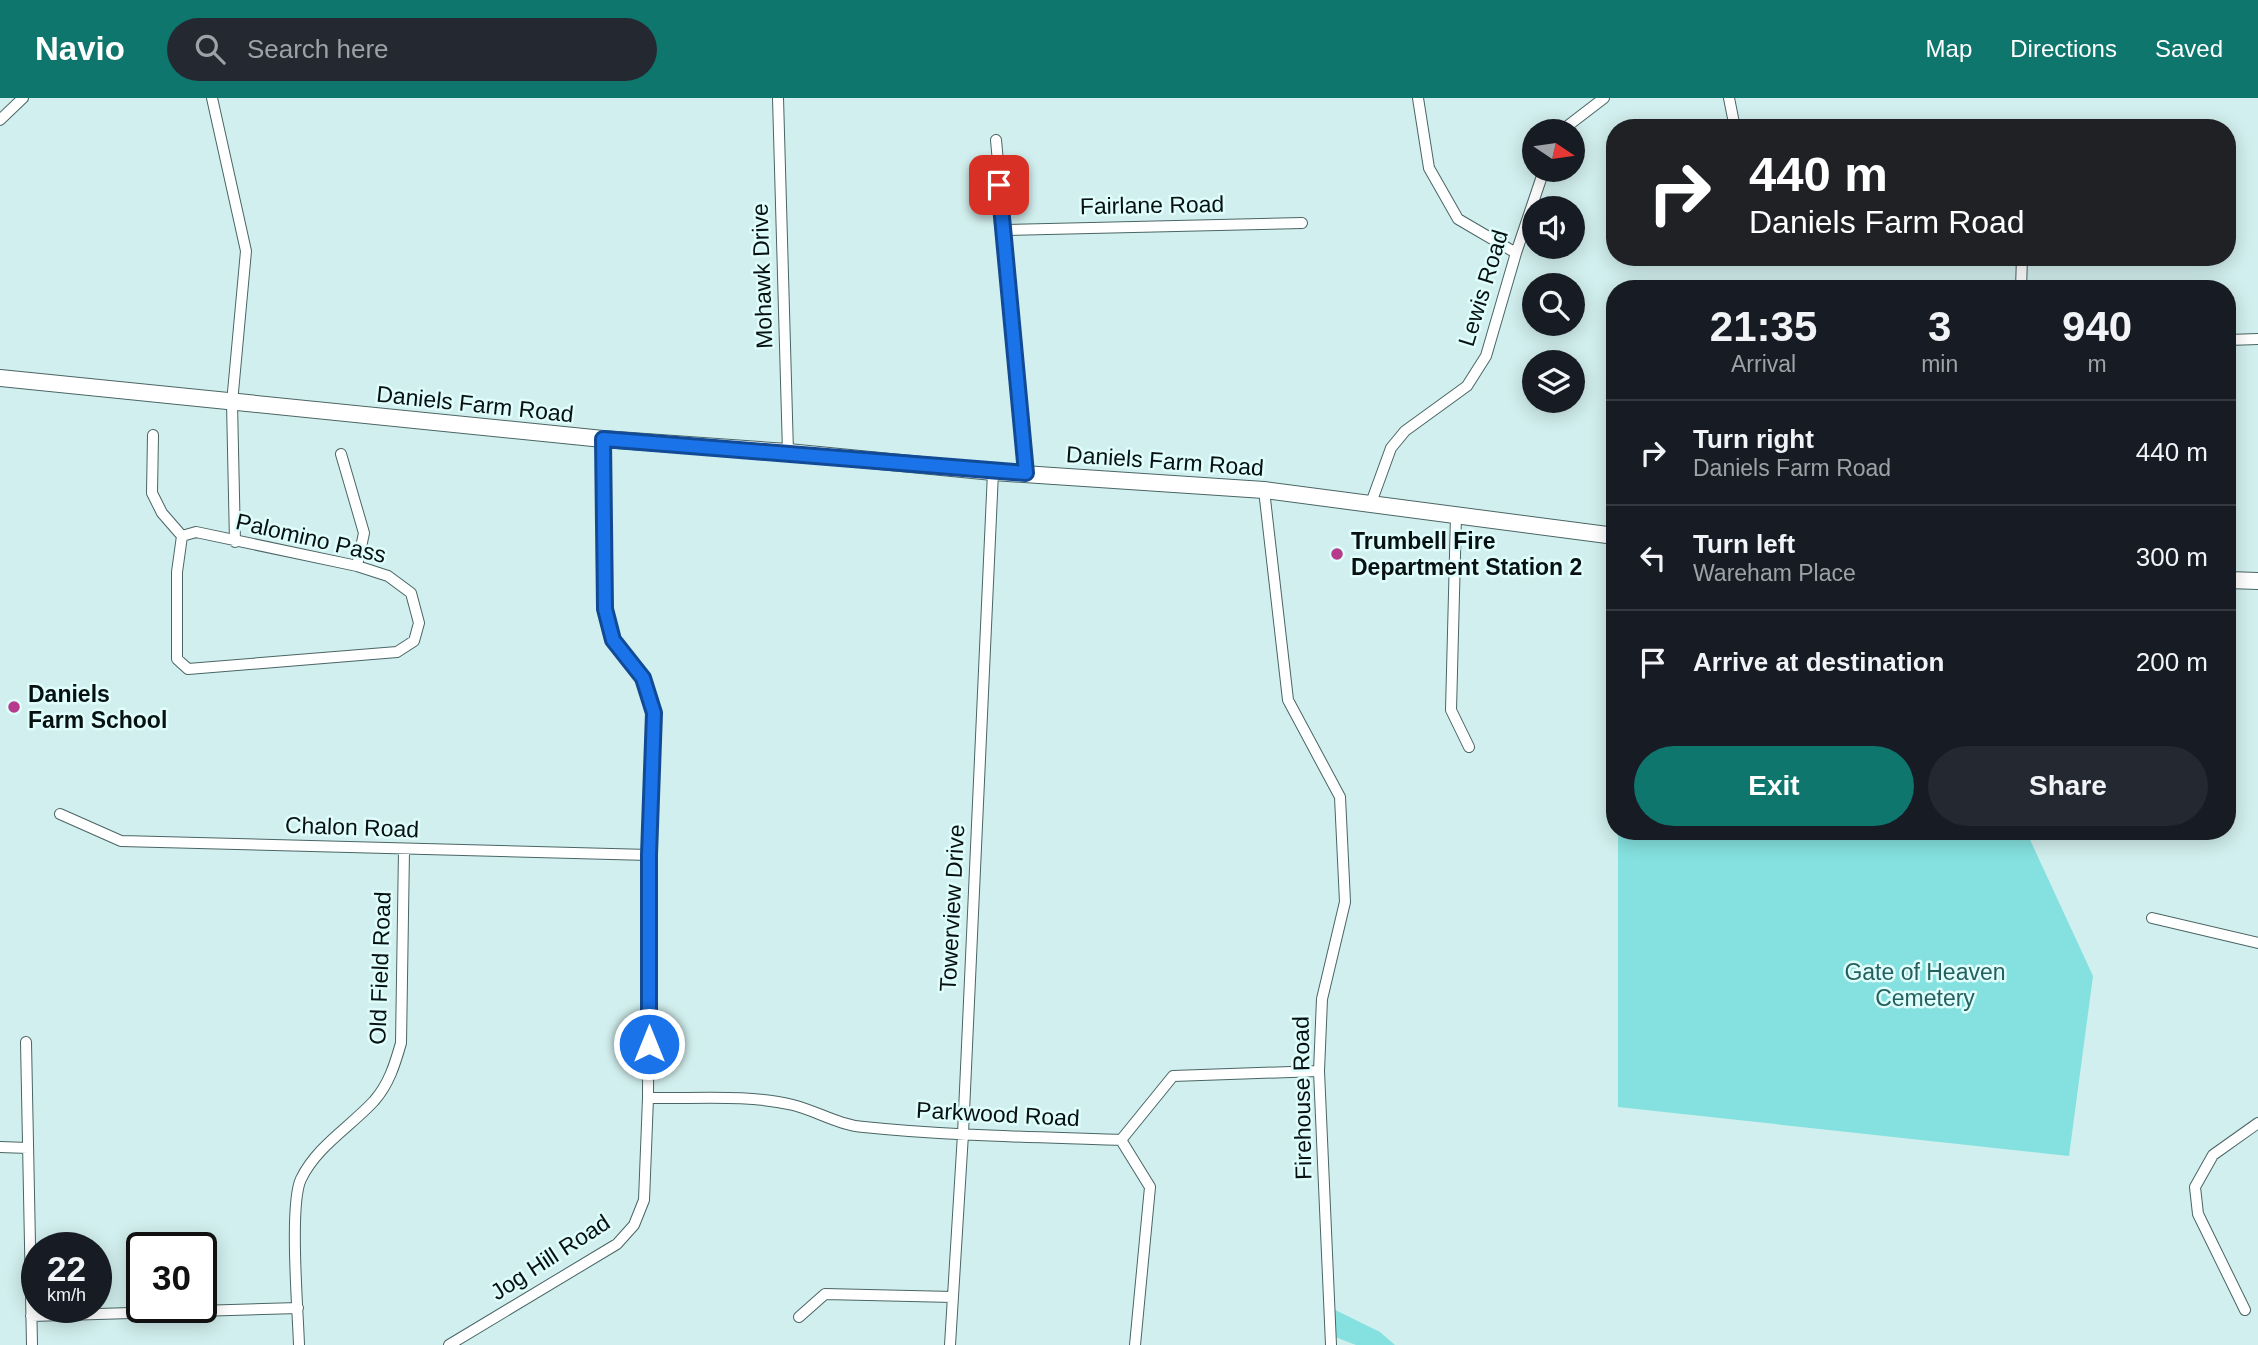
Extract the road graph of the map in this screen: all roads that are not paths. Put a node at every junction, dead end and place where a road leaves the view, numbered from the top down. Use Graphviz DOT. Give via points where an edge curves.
graph roads {
  1 [pos="23,98"];
  2 [pos="212,98"];
  3 [pos="778,98"];
  4 [pos="1418,98"];
  5 [pos="1604,98"];
  6 [pos="1729,98"];
  7 [pos="1577,119"];
  8 [pos="1733,119"];
  9 [pos="0,120"];
  10 [pos="996,140"];
  11 [pos="1540,182"];
  12 [pos="1302,223"];
  13 [pos="1003,230"];
  14 [pos="1516,253"];
  15 [pos="2258,339"];
  16 [pos="2236,340"];
  17 [pos="0,379"];
  18 [pos="232,403"];
  19 [pos="153,435"];
  20 [pos="603,439"];
  21 [pos="788,452"];
  22 [pos="341,454"];
  23 [pos="993,472"];
  24 [pos="1026,473"];
  25 [pos="1264,490"];
  26 [pos="1371,503"];
  27 [pos="1456,516"];
  28 [pos="1606,535"];
  29 [pos="182,536"];
  30 [pos="235,542"];
  31 [pos="357,566"];
  32 [pos="2236,580"];
  33 [pos="2258,581"];
  34 [pos="1469,747"];
  35 [pos="60,814"];
  36 [pos="404,850"];
  37 [pos="649,855"];
  38 [pos="2152,918"];
  39 [pos="2258,943"];
  40 [pos="26,1042"];
  41 [pos="1319,1072"];
  42 [pos="648,1098"];
  43 [pos="2258,1123"];
  44 [pos="963,1134"];
  45 [pos="1121,1140"];
  46 [pos="0,1147"];
  47 [pos="28,1148"];
  48 [pos="30,1232"];
  49 [pos="953,1297"];
  50 [pos="298,1308"];
  51 [pos="2245,1310"];
  52 [pos="112,1313"];
  53 [pos="799,1317"];
  54 [pos="31,1323"];
  55 [pos="32,1345"];
  56 [pos="299,1345"];
  57 [pos="449,1345"];
  58 [pos="950,1345"];
  59 [pos="1135,1345"];
  60 [pos="1331,1345"];
  1 -- 9 [label="street"];
  2 -- 18 [label="street" via="246,251"];
  3 -- 21 [label="street, Mohawk Drive"];
  4 -- 14 [label="street" via="1429,168 1458,219"];
  5 -- 7 [label="street"];
  6 -- 8 [label="street"];
  10 -- 13 [label="street"];
  11 -- 14 [label="street, Lewis Road"];
  12 -- 13 [label="street, Fairlane Road"];
  13 -- 24 [label="street"];
  14 -- 26 [label="street, Lewis Road" via="1478,371 1467,386 1405,431 1391,447"];
  15 -- 16 [label="street"];
  17 -- 18 [label="main road, Daniels Farm Road"];
  18 -- 20 [label="main road, Daniels Farm Road"];
  18 -- 30 [label="street"];
  19 -- 29 [label="street" via="152,493"];
  20 -- 21 [label="main road, Daniels Farm Road"];
  20 -- 37 [label="street, Jog Hill Road" via="605,609 613,640 643,678 654,713"];
  21 -- 23 [label="main road, Daniels Farm Road"];
  22 -- 31 [label="street" via="364,533"];
  23 -- 24 [label="main road, Daniels Farm Road"];
  23 -- 44 [label="street, Towerview Drive"];
  24 -- 25 [label="main road, Daniels Farm Road"];
  25 -- 26 [label="main road, Daniels Farm Road"];
  25 -- 41 [label="street, Firehouse Road" via="1288,700 1340,797 1345,902 1322,999"];
  26 -- 27 [label="main road, Daniels Farm Road"];
  27 -- 28 [label="main road, Daniels Farm Road"];
  27 -- 34 [label="street" via="1451,710"];
  29 -- 30 [label="street, Palomino Pass" via="196,532"];
  29 -- 31 [label="street, Palomino Pass" via="177,572 177,659 188,669 397,652 414,641 419,622 411,593 388,576"];
  30 -- 31 [label="street, Palomino Pass"];
  32 -- 33 [label="main road"];
  35 -- 36 [label="street, Chalon Road" via="121,841"];
  36 -- 37 [label="street, Chalon Road"];
  36 -- 50 [label="street, Old Field Road" via="401,1043 393,1071 375,1099 319,1152 300,1181 296,1208"];
  37 -- 42 [label="street, Jog Hill Road"];
  38 -- 39 [label="street"];
  40 -- 47 [label="street"];
  41 -- 45 [label="street" via="1173,1076"];
  41 -- 60 [label="street, Firehouse Road"];
  42 -- 44 [label="street, Parkwood Road" via="752,1100 794,1105 860,1127"];
  42 -- 57 [label="street, Jog Hill Road" via="644,1200 634,1225 617,1244"];
  43 -- 51 [label="street" via="2213,1155 2195,1187 2198,1213"];
  44 -- 45 [label="street, Parkwood Road"];
  44 -- 49 [label="street, Towerview Drive"];
  45 -- 59 [label="street" via="1150,1187"];
  46 -- 47 [label="street"];
  47 -- 48 [label="street"];
  49 -- 53 [label="street" via="825,1294"];
  49 -- 58 [label="street, Towerview Drive"];
  50 -- 52 [label="street"];
  50 -- 56 [label="street, Old Field Road"];
  54 -- 55 [label="street"];
}
